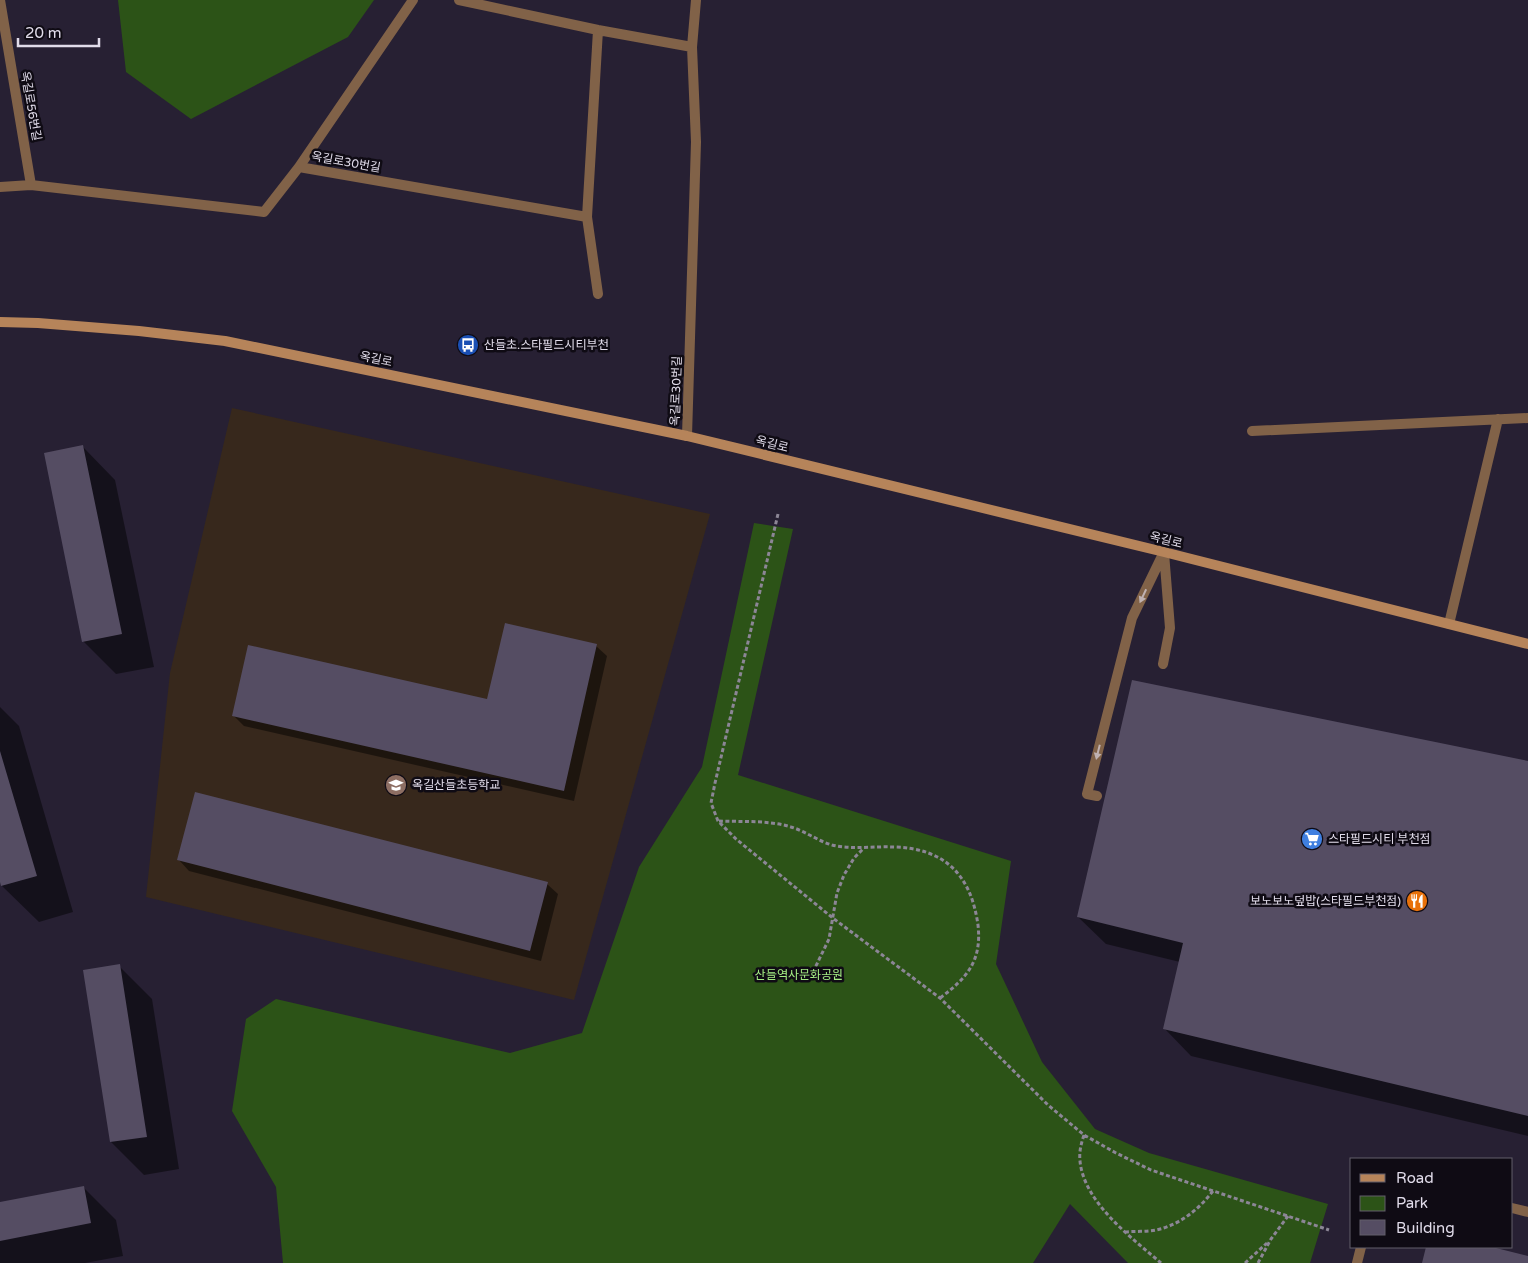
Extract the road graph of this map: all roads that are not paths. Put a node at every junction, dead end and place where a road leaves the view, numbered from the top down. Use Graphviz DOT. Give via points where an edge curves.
graph roads {
  1 [pos="0,0"];
  2 [pos="413,0"];
  3 [pos="459,0"];
  4 [pos="696,0"];
  5 [pos="598,30"];
  6 [pos="692,47"];
  7 [pos="300,167"];
  8 [pos="31,185"];
  9 [pos="0,187"];
  10 [pos="587,217"];
  11 [pos="598,294"];
  12 [pos="0,322"];
  13 [pos="1528,418"];
  14 [pos="1498,419"];
  15 [pos="1252,431"];
  16 [pos="687,436"];
  17 [pos="1164,552"];
  18 [pos="1448,624"];
  19 [pos="1528,644"];
  20 [pos="1163,664"];
  21 [pos="1097,796"];
  22 [pos="1513,1208"];
  23 [pos="1528,1212"];
  24 [pos="1361,1248"];
  25 [pos="1357,1263"];
  1 -- 8 [label="street, 옥길로56번길"];
  2 -- 7 [label="street, 옥길로30번길"];
  3 -- 5 [label="street"];
  4 -- 6 [label="street, 옥길로30번길"];
  5 -- 6 [label="street"];
  5 -- 10 [label="street"];
  6 -- 16 [label="street, 옥길로30번길" via="696,142"];
  7 -- 8 [label="street" via="264,212"];
  7 -- 10 [label="street, 옥길로30번길"];
  8 -- 9 [label="street"];
  10 -- 11 [label="street"];
  12 -- 16 [label="street, 옥길로" via="139,331 224,341"];
  13 -- 14 [label="street"];
  14 -- 15 [label="street"];
  14 -- 18 [label="street"];
  16 -- 17 [label="street, 옥길로"];
  17 -- 18 [label="street, 옥길로"];
  17 -- 20 [label="street" via="1170,628"];
  17 -- 21 [label="street, one-way" via="1132,618 1087,794"];
  18 -- 19 [label="street, 옥길로"];
  22 -- 23 [label="street"];
  24 -- 25 [label="street"];
}
